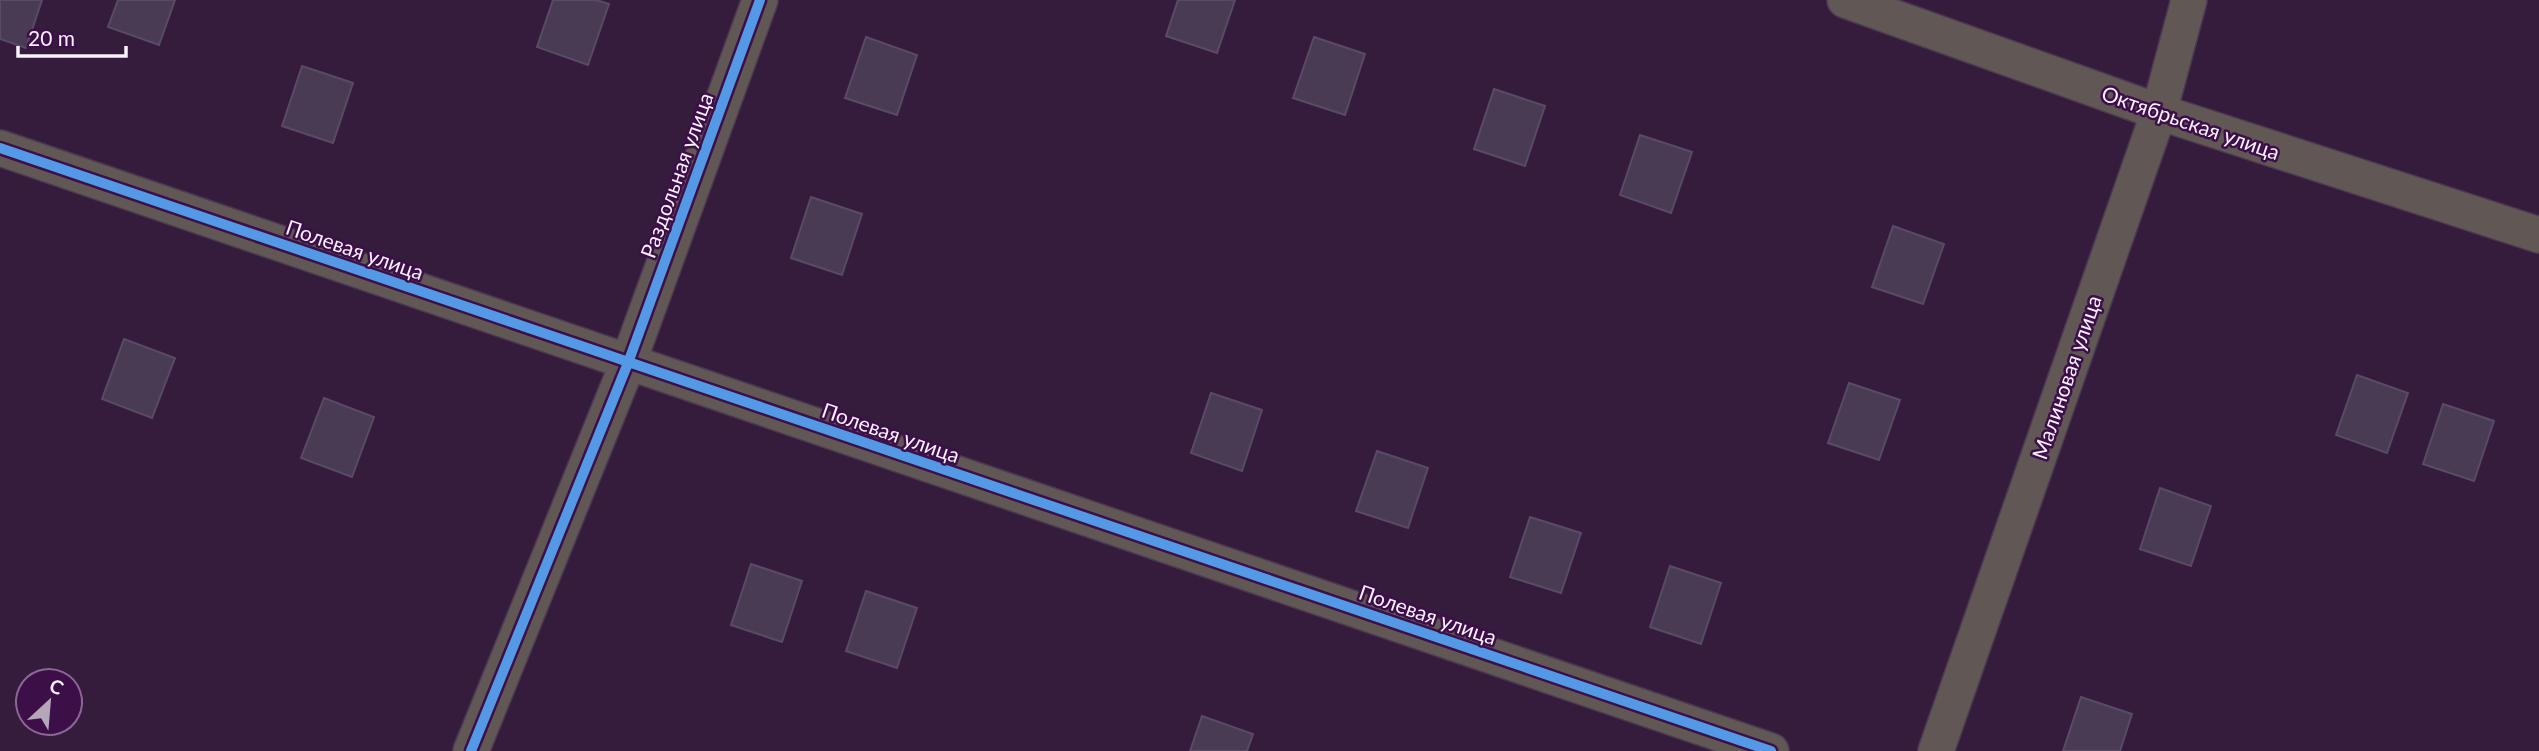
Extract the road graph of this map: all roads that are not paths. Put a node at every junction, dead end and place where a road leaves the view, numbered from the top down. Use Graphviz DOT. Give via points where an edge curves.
graph roads {
  1 [pos="760,0"];
  2 [pos="1845,0"];
  3 [pos="2189,0"];
  4 [pos="2159,113"];
  5 [pos="0,148"];
  6 [pos="2539,235"];
  7 [pos="628,363"];
  8 [pos="471,751"];
  9 [pos="1771,751"];
  10 [pos="1936,751"];
  1 -- 7 [label="street, Раздольная улица"];
  2 -- 4 [label="street, Октябрьская улица"];
  3 -- 4 [label="street, Малиновая улица"];
  4 -- 6 [label="street, Октябрьская улица"];
  4 -- 10 [label="street, Малиновая улица"];
  5 -- 7 [label="street, Полевая улица"];
  7 -- 8 [label="street, Раздольная улица"];
  7 -- 9 [label="street, Полевая улица"];
}
